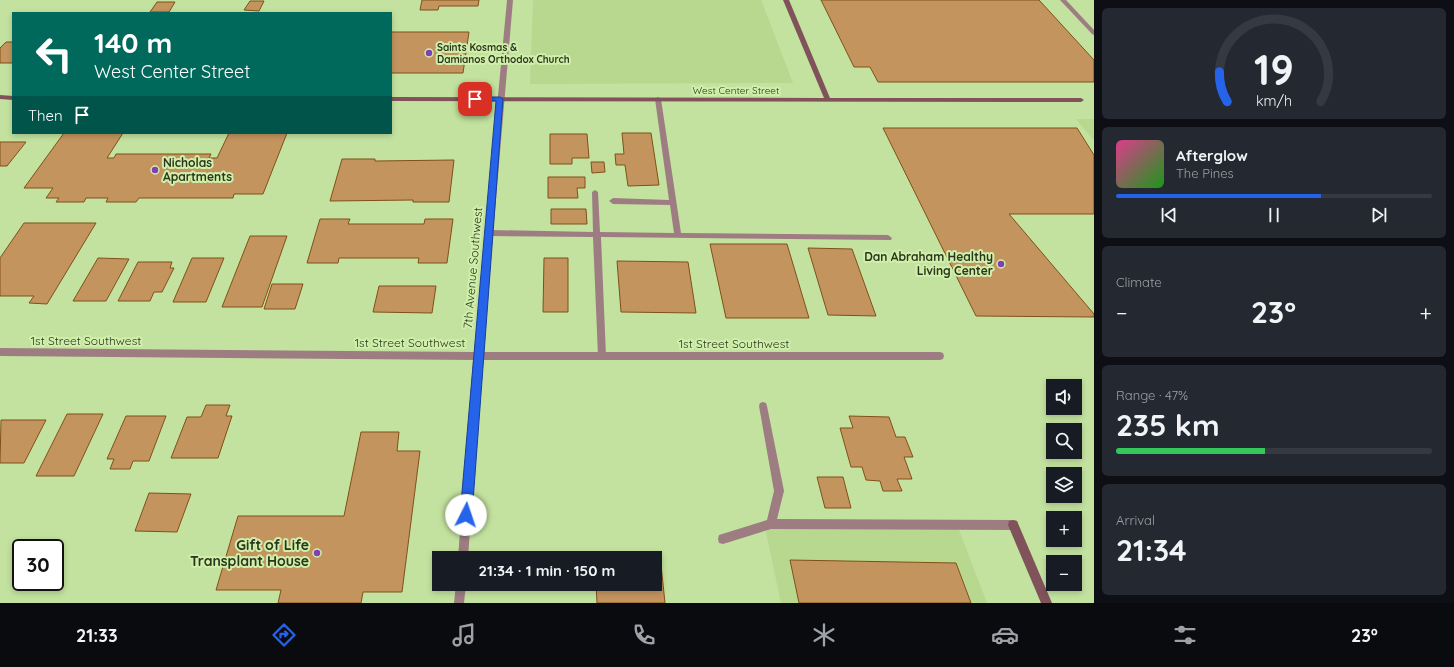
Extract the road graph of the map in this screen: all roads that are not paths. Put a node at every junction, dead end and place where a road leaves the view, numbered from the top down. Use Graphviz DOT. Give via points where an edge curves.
graph roads {
  1 [pos="510,0"];
  2 [pos="786,0"];
  3 [pos="1063,0"];
  4 [pos="1094,33"];
  5 [pos="0,98"];
  6 [pos="12,98"];
  7 [pos="392,99"];
  8 [pos="500,99"];
  9 [pos="658,99"];
  10 [pos="828,100"];
  11 [pos="1081,100"];
  12 [pos="595,192"];
  13 [pos="613,201"];
  14 [pos="673,203"];
  15 [pos="489,233"];
  16 [pos="598,234"];
  17 [pos="678,235"];
  18 [pos="888,238"];
  19 [pos="0,352"];
  20 [pos="478,356"];
  21 [pos="602,356"];
  22 [pos="940,356"];
  23 [pos="763,406"];
  24 [pos="770,524"];
  25 [pos="724,539"];
  26 [pos="464,551"];
  27 [pos="460,591"];
  28 [pos="459,603"];
  29 [pos="1047,603"];
  1 -- 8 [label="street, 7th Avenue Southwest"];
  2 -- 10 [label="street"];
  3 -- 4 [label="street"];
  5 -- 6 [label="street"];
  7 -- 8 [label="street, West Center Street"];
  8 -- 9 [label="street, West Center Street"];
  8 -- 15 [label="street, 7th Avenue Southwest"];
  9 -- 10 [label="street, West Center Street"];
  9 -- 14 [label="street"];
  10 -- 11 [label="street, West Center Street"];
  12 -- 16 [label="street"];
  13 -- 14 [label="street"];
  14 -- 17 [label="street"];
  15 -- 16 [label="street"];
  15 -- 20 [label="street, 7th Avenue Southwest"];
  16 -- 17 [label="street"];
  16 -- 21 [label="street"];
  17 -- 18 [label="street"];
  19 -- 20 [label="street, 1st Street Southwest"];
  20 -- 21 [label="street, 1st Street Southwest"];
  20 -- 26 [label="street, 7th Avenue Southwest"];
  21 -- 22 [label="street, 1st Street Southwest"];
  23 -- 24 [label="street" via="779,491"];
  24 -- 25 [label="street"];
  24 -- 29 [label="street" via="1013,525"];
  27 -- 28 [label="street"];
}
